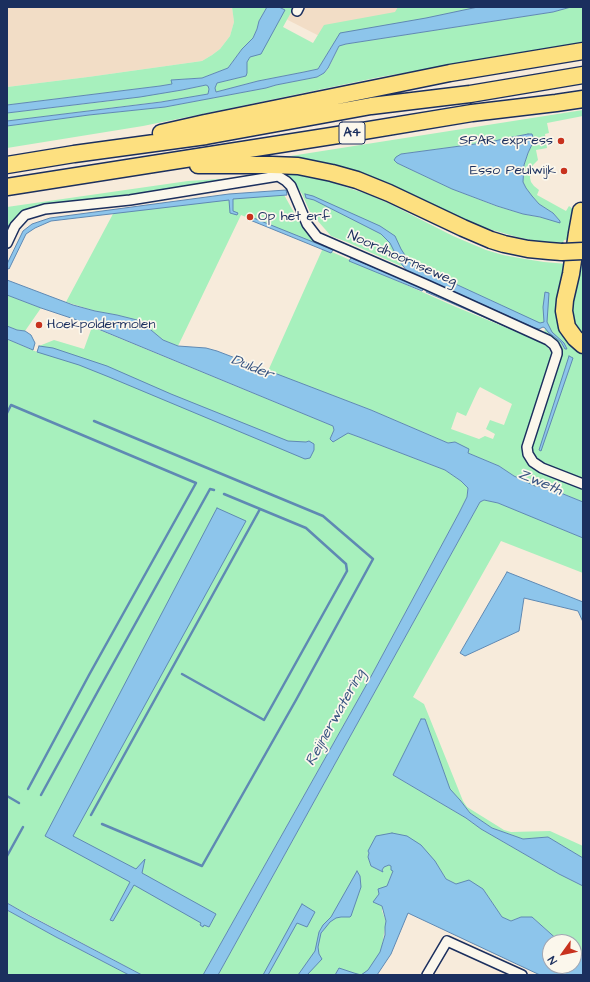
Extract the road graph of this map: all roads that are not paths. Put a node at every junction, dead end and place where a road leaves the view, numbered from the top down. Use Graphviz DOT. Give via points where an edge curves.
graph roads {
  1 [pos="583,51"];
  2 [pos="583,75"];
  3 [pos="583,99"];
  4 [pos="74,154"];
  5 [pos="7,165"];
  6 [pos="148,165"];
  7 [pos="7,187"];
  8 [pos="581,211"];
  9 [pos="7,243"];
  10 [pos="583,251"];
  11 [pos="583,345"];
  12 [pos="583,484"];
  13 [pos="517,974"];
  14 [pos="427,975"];
  1 -- 4 [label="highway, A4" via="450,73 205,123"];
  2 -- 4 [label="highway, A4" via="470,94 371,106 206,136"];
  3 -- 6 [label="highway, A4" via="472,113"];
  4 -- 5 [label="highway, A4"];
  6 -- 7 [label="highway, A4"];
  6 -- 10 [label="highway, A4, bridge" via="298,166 357,180 504,244 528,249"];
  8 -- 11 [label="highway" via="564,311 567,327"];
  9 -- 12 [label="street, Noordhoornseweg" via="24,215 45,209 130,200 278,176 291,186 307,224 317,237 548,340 554,345 557,354 527,447 528,454 533,462 542,468"];
  13 -- 14 [label="street" via="447,940"];
}
